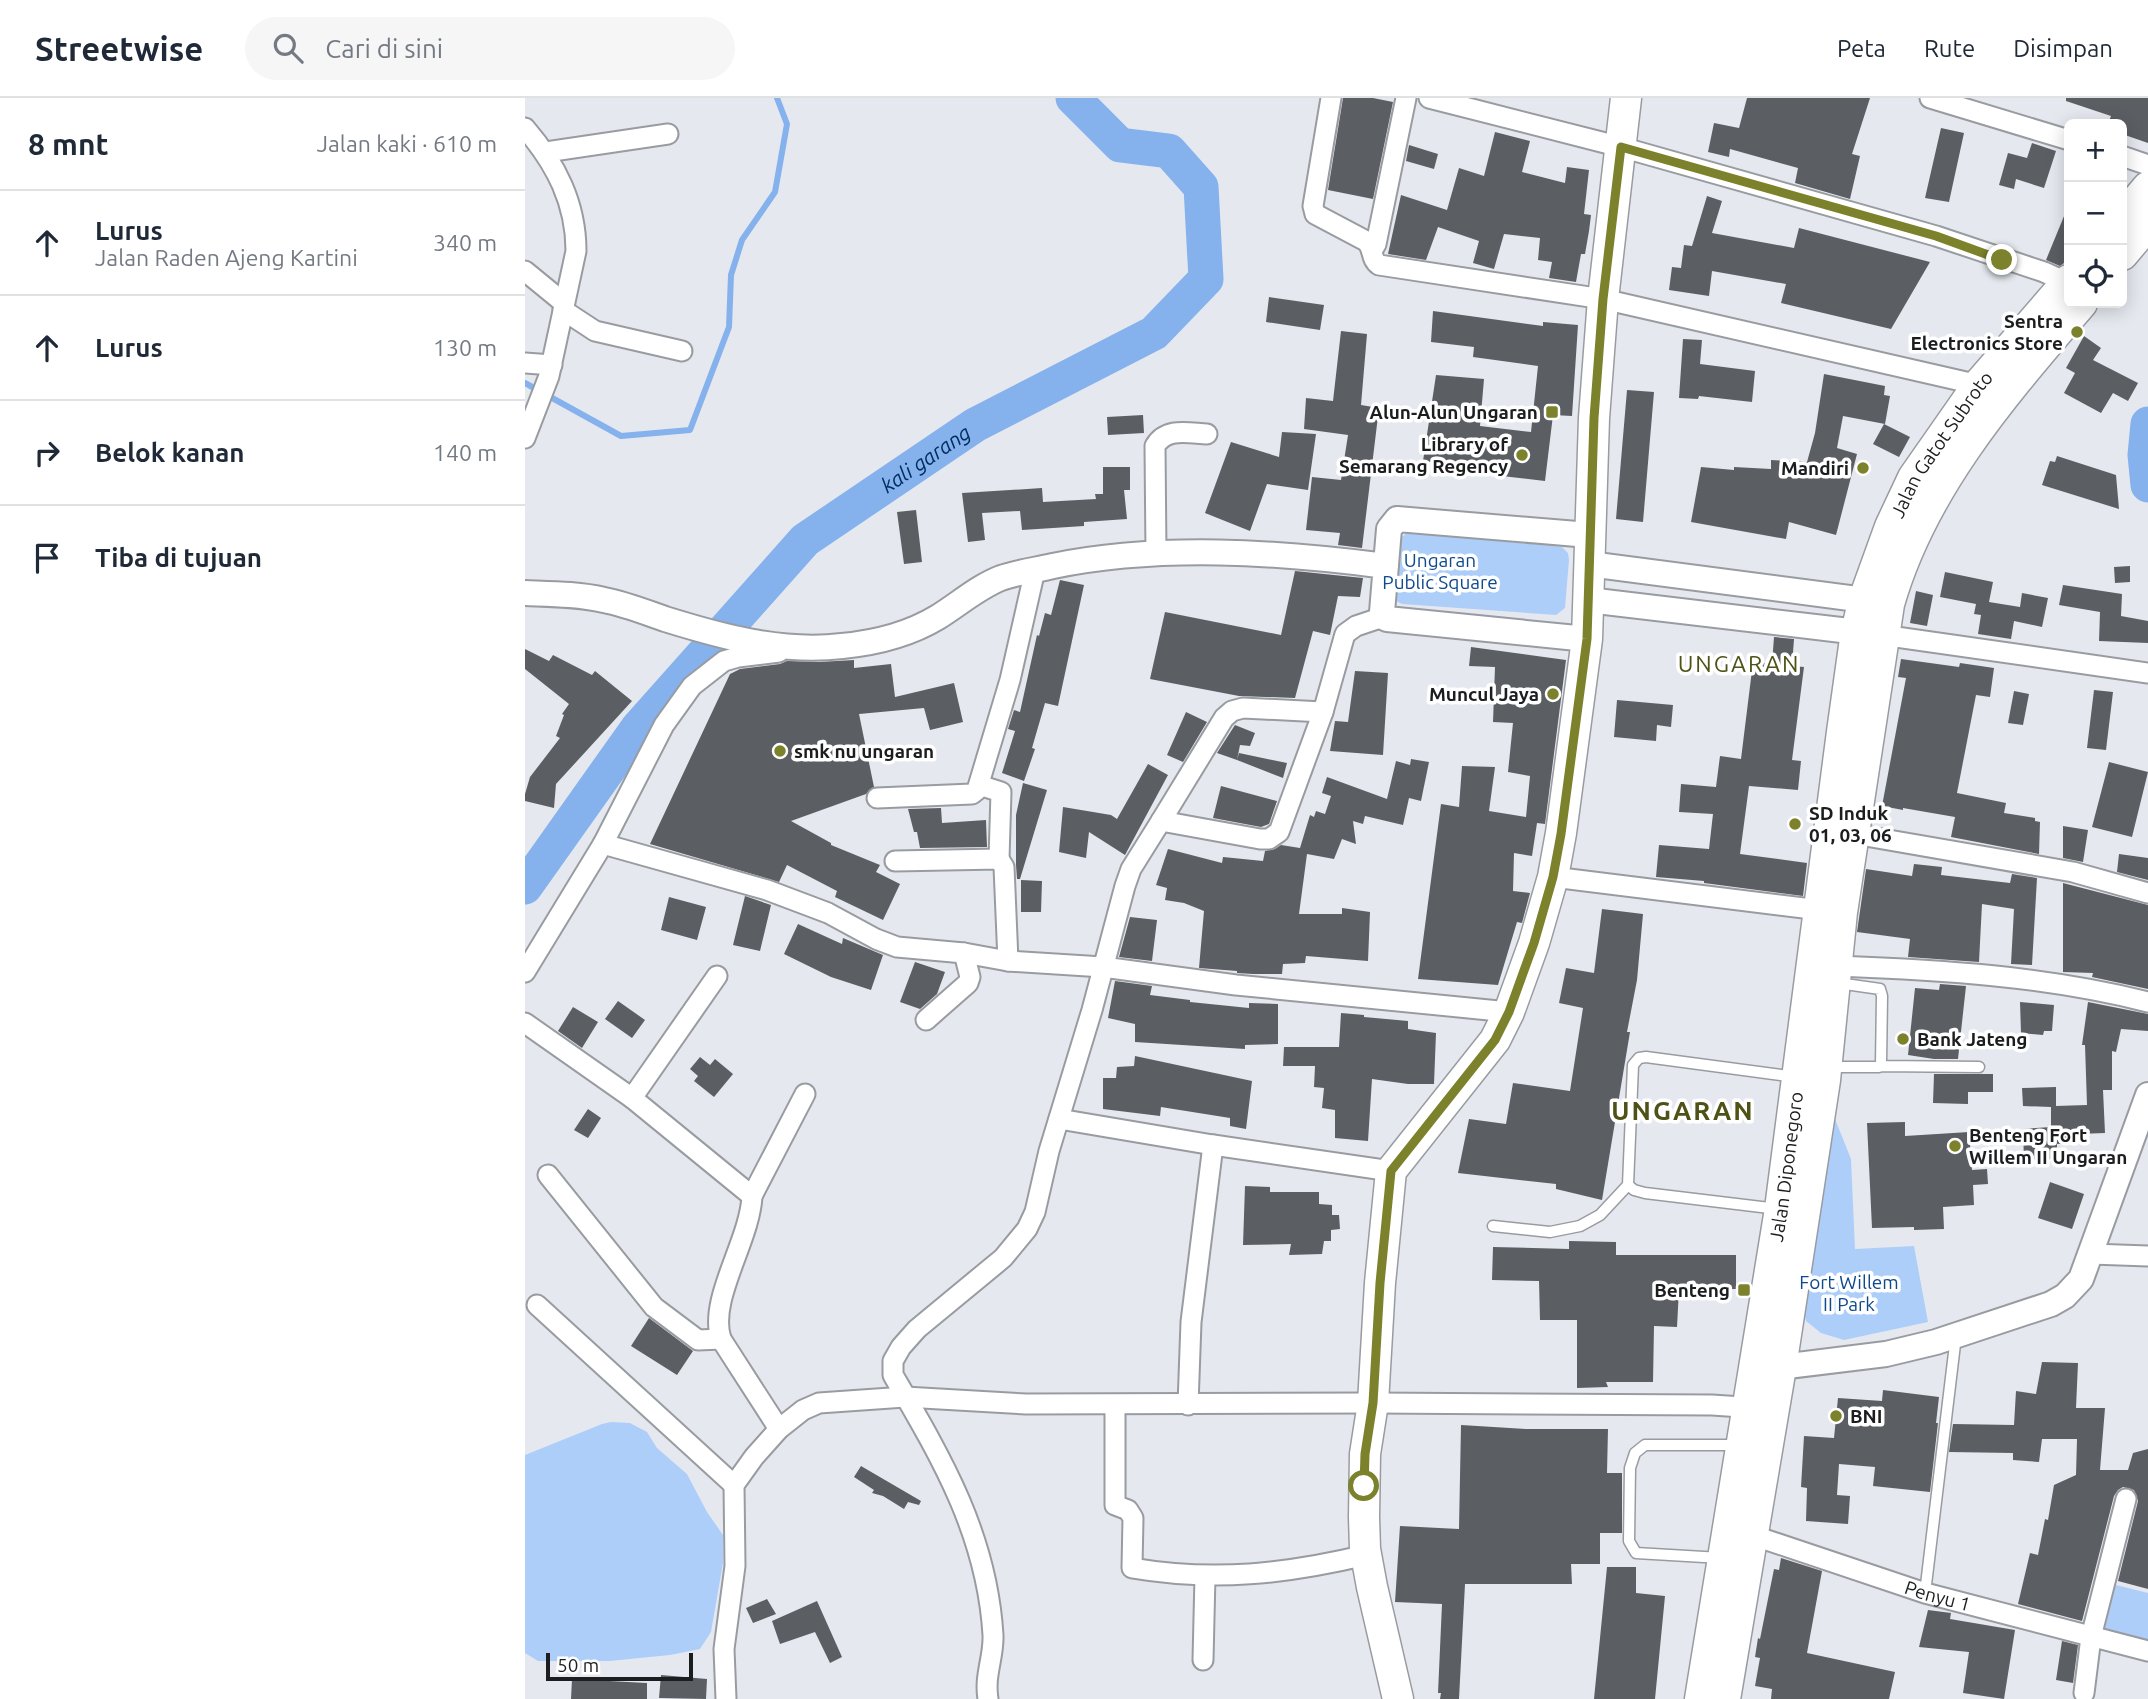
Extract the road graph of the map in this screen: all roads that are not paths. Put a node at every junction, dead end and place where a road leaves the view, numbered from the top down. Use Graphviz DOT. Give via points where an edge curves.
graph roads {
  1 [pos="1331,98"];
  2 [pos="1406,98"];
  3 [pos="1429,98"];
  4 [pos="1626,98"];
  5 [pos="1930,98"];
  6 [pos="525,128"];
  7 [pos="669,134"];
  8 [pos="2064,138"];
  9 [pos="1621,147"];
  10 [pos="546,152"];
  11 [pos="2127,158"];
  12 [pos="2148,165"];
  13 [pos="2148,188"];
  14 [pos="2127,213"];
  15 [pos="2148,223"];
  16 [pos="2127,248"];
  17 [pos="1372,251"];
  18 [pos="525,271"];
  19 [pos="2064,284"];
  20 [pos="2064,298"];
  21 [pos="1603,299"];
  22 [pos="2064,302"];
  23 [pos="564,307"];
  24 [pos="682,351"];
  25 [pos="525,363"];
  26 [pos="550,371"];
  27 [pos="1979,384"];
  28 [pos="1207,434"];
  29 [pos="525,438"];
  30 [pos="1589,549"];
  31 [pos="1156,554"];
  32 [pos="1386,566"];
  33 [pos="1035,570"];
  34 [pos="1735,582"];
  35 [pos="525,593"];
  36 [pos="1588,600"];
  37 [pos="1876,601"];
  38 [pos="1732,616"];
  39 [pos="1383,617"];
  40 [pos="1870,634"];
  41 [pos="1587,639"];
  42 [pos="818,648"];
  43 [pos="2148,673"];
  44 [pos="1323,712"];
  45 [pos="979,785"];
  46 [pos="877,798"];
  47 [pos="1161,821"];
  48 [pos="1854,834"];
  49 [pos="603,844"];
  50 [pos="999,859"];
  51 [pos="895,861"];
  52 [pos="1553,877"];
  53 [pos="2148,893"];
  54 [pos="1820,909"];
  55 [pos="964,953"];
  56 [pos="1008,961"];
  57 [pos="1103,967"];
  58 [pos="525,972"];
  59 [pos="1835,974"];
  60 [pos="717,976"];
  61 [pos="2148,1002"];
  62 [pos="1509,1012"];
  63 [pos="926,1020"];
  64 [pos="525,1023"];
  65 [pos="1881,1066"];
  66 [pos="1979,1066"];
  67 [pos="1816,1075"];
  68 [pos="805,1094"];
  69 [pos="2148,1095"];
  70 [pos="632,1098"];
  71 [pos="1059,1119"];
  72 [pos="1213,1145"];
  73 [pos="1391,1171"];
  74 [pos="548,1175"];
  75 [pos="1627,1185"];
  76 [pos="752,1196"];
  77 [pos="1793,1212"];
  78 [pos="1493,1226"];
  79 [pos="2091,1254"];
  80 [pos="2148,1256"];
  81 [pos="537,1306"];
  82 [pos="1956,1335"];
  83 [pos="721,1339"];
  84 [pos="1768,1369"];
  85 [pos="905,1397"];
  86 [pos="1373,1403"];
  87 [pos="1115,1405"];
  88 [pos="1188,1405"];
  89 [pos="1760,1408"];
  90 [pos="779,1429"];
  91 [pos="1742,1445"];
  92 [pos="734,1485"];
  93 [pos="2126,1499"];
  94 [pos="1736,1541"];
  95 [pos="1366,1555"];
  96 [pos="1205,1576"];
  97 [pos="1925,1593"];
  98 [pos="2091,1637"];
  99 [pos="2148,1651"];
  100 [pos="1203,1660"];
  101 [pos="2084,1693"];
  102 [pos="726,1699"];
  103 [pos="988,1699"];
  104 [pos="1398,1699"];
  105 [pos="1702,1699"];
  106 [pos="1724,1699"];
  1 -- 17 [label="street" via="1315,214 1366,241"];
  2 -- 17 [label="street"];
  3 -- 9 [label="street"];
  4 -- 9 [label="main road"];
  5 -- 8 [label="street"];
  6 -- 10 [label="street"];
  7 -- 10 [label="street"];
  9 -- 19 [label="street" via="1936,236 2044,272"];
  9 -- 21 [label="main road"];
  10 -- 23 [label="street" via="560,177 575,227 576,251"];
  11 -- 12 [label="street"];
  13 -- 14 [label="highway"];
  15 -- 16 [label="highway"];
  17 -- 21 [label="street" via="1379,265"];
  18 -- 23 [label="street"];
  20 -- 27 [label="highway, Jalan Gatot Subroto"];
  21 -- 27 [label="street"];
  21 -- 30 [label="main road"];
  22 -- 37 [label="highway, Jalan Gatot Subroto" via="1956,462 1896,575"];
  23 -- 24 [label="street" via="595,331"];
  23 -- 26 [label="street"];
  25 -- 26 [label="street"];
  26 -- 29 [label="street"];
  27 -- 37 [label="highway, Jalan Gatot Subroto" via="1914,478 1891,527"];
  28 -- 31 [label="street" via="1171,433 1154,446"];
  30 -- 32 [label="street" via="1401,519 1393,521 1389,529"];
  30 -- 34 [label="street"];
  30 -- 36 [label="main road"];
  31 -- 32 [label="street" via="1228,554"];
  31 -- 33 [label="street"];
  32 -- 39 [label="street"];
  33 -- 42 [label="street" via="985,586 920,626 863,643"];
  33 -- 45 [label="street" via="1010,680"];
  34 -- 37 [label="street"];
  34 -- 38 [label="street"];
  35 -- 42 [label="street" via="605,600 767,646"];
  36 -- 38 [label="street"];
  36 -- 41 [label="main road"];
  37 -- 40 [label="highway, Jalan Gatot Subroto"];
  38 -- 40 [label="street"];
  39 -- 41 [label="street"];
  39 -- 44 [label="street" via="1345,634"];
  40 -- 43 [label="street"];
  40 -- 48 [label="highway, Jalan Diponegoro"];
  40 -- 54 [label="highway, Jalan Diponegoro"];
  41 -- 52 [label="main road"];
  42 -- 49 [label="street" via="724,661 692,685 664,725"];
  44 -- 47 [label="street" via="1232,711"];
  44 -- 47 [label="street" via="1279,832 1269,839"];
  45 -- 46 [label="street" via="972,794"];
  45 -- 50 [label="street" via="1001,792"];
  47 -- 57 [label="street" via="1132,869"];
  48 -- 53 [label="street" via="2073,872"];
  48 -- 59 [label="highway, Jalan Diponegoro"];
  49 -- 55 [label="street" via="767,890 897,947"];
  49 -- 58 [label="street"];
  50 -- 51 [label="street"];
  50 -- 56 [label="street" via="1004,867"];
  52 -- 54 [label="street"];
  52 -- 62 [label="main road"];
  54 -- 67 [label="highway, Jalan Diponegoro"];
  55 -- 56 [label="street"];
  55 -- 63 [label="street" via="968,983"];
  56 -- 57 [label="street"];
  57 -- 62 [label="street"];
  57 -- 71 [label="street"];
  59 -- 61 [label="street" via="1921,969 2015,978"];
  59 -- 65 [label="lane" via="1879,989"];
  59 -- 67 [label="highway, Jalan Diponegoro"];
  60 -- 70 [label="street"];
  62 -- 73 [label="main road" via="1476,1067"];
  64 -- 70 [label="street"];
  65 -- 66 [label="lane"];
  65 -- 67 [label="lane"];
  67 -- 75 [label="lane" via="1639,1058 1633,1065"];
  67 -- 77 [label="highway, Jalan Diponegoro"];
  68 -- 76 [label="street"];
  69 -- 79 [label="street"];
  70 -- 76 [label="street"];
  71 -- 72 [label="street"];
  71 -- 85 [label="street" via="1027,1229 1003,1258 917,1329 893,1361 893,1375"];
  72 -- 73 [label="street"];
  72 -- 88 [label="street" via="1191,1322"];
  73 -- 86 [label="main road"];
  74 -- 83 [label="street" via="654,1307 698,1340"];
  75 -- 77 [label="lane" via="1645,1193"];
  75 -- 78 [label="lane" via="1600,1215 1580,1226 1550,1232"];
  76 -- 83 [label="street" via="747,1229 719,1312"];
  77 -- 84 [label="highway, Jalan Diponegoro"];
  79 -- 80 [label="street"];
  79 -- 82 [label="street" via="2081,1279 2065,1296 2026,1314"];
  81 -- 92 [label="street"];
  82 -- 84 [label="street" via="1886,1354"];
  82 -- 97 [label="lane"];
  83 -- 90 [label="street"];
  84 -- 89 [label="highway, Jalan Diponegoro"];
  85 -- 87 [label="street"];
  85 -- 90 [label="street" via="819,1403"];
  85 -- 103 [label="street" via="948,1472 984,1571 992,1634"];
  86 -- 88 [label="street"];
  86 -- 89 [label="street"];
  86 -- 95 [label="main road" via="1365,1454"];
  87 -- 88 [label="street"];
  87 -- 96 [label="street" via="1115,1505 1128,1510 1133,1518 1132,1568"];
  89 -- 91 [label="highway, Jalan Diponegoro"];
  89 -- 94 [label="highway, Jalan Diponegoro"];
  90 -- 92 [label="street"];
  91 -- 94 [label="highway, Jalan Diponegoro"];
  91 -- 94 [label="lane" via="1645,1445 1635,1453 1630,1468 1629,1541 1636,1553"];
  92 -- 102 [label="street" via="735,1566 724,1649"];
  93 -- 98 [label="street"];
  94 -- 97 [label="street, Penyu 1"];
  94 -- 105 [label="highway, Jalan Diponegoro"];
  94 -- 106 [label="highway, Jalan Diponegoro"];
  95 -- 96 [label="street" via="1303,1569"];
  95 -- 104 [label="main road"];
  96 -- 100 [label="street"];
  97 -- 98 [label="street, Penyu 1"];
  98 -- 99 [label="street, Penyu 1"];
  98 -- 101 [label="street"];
}
